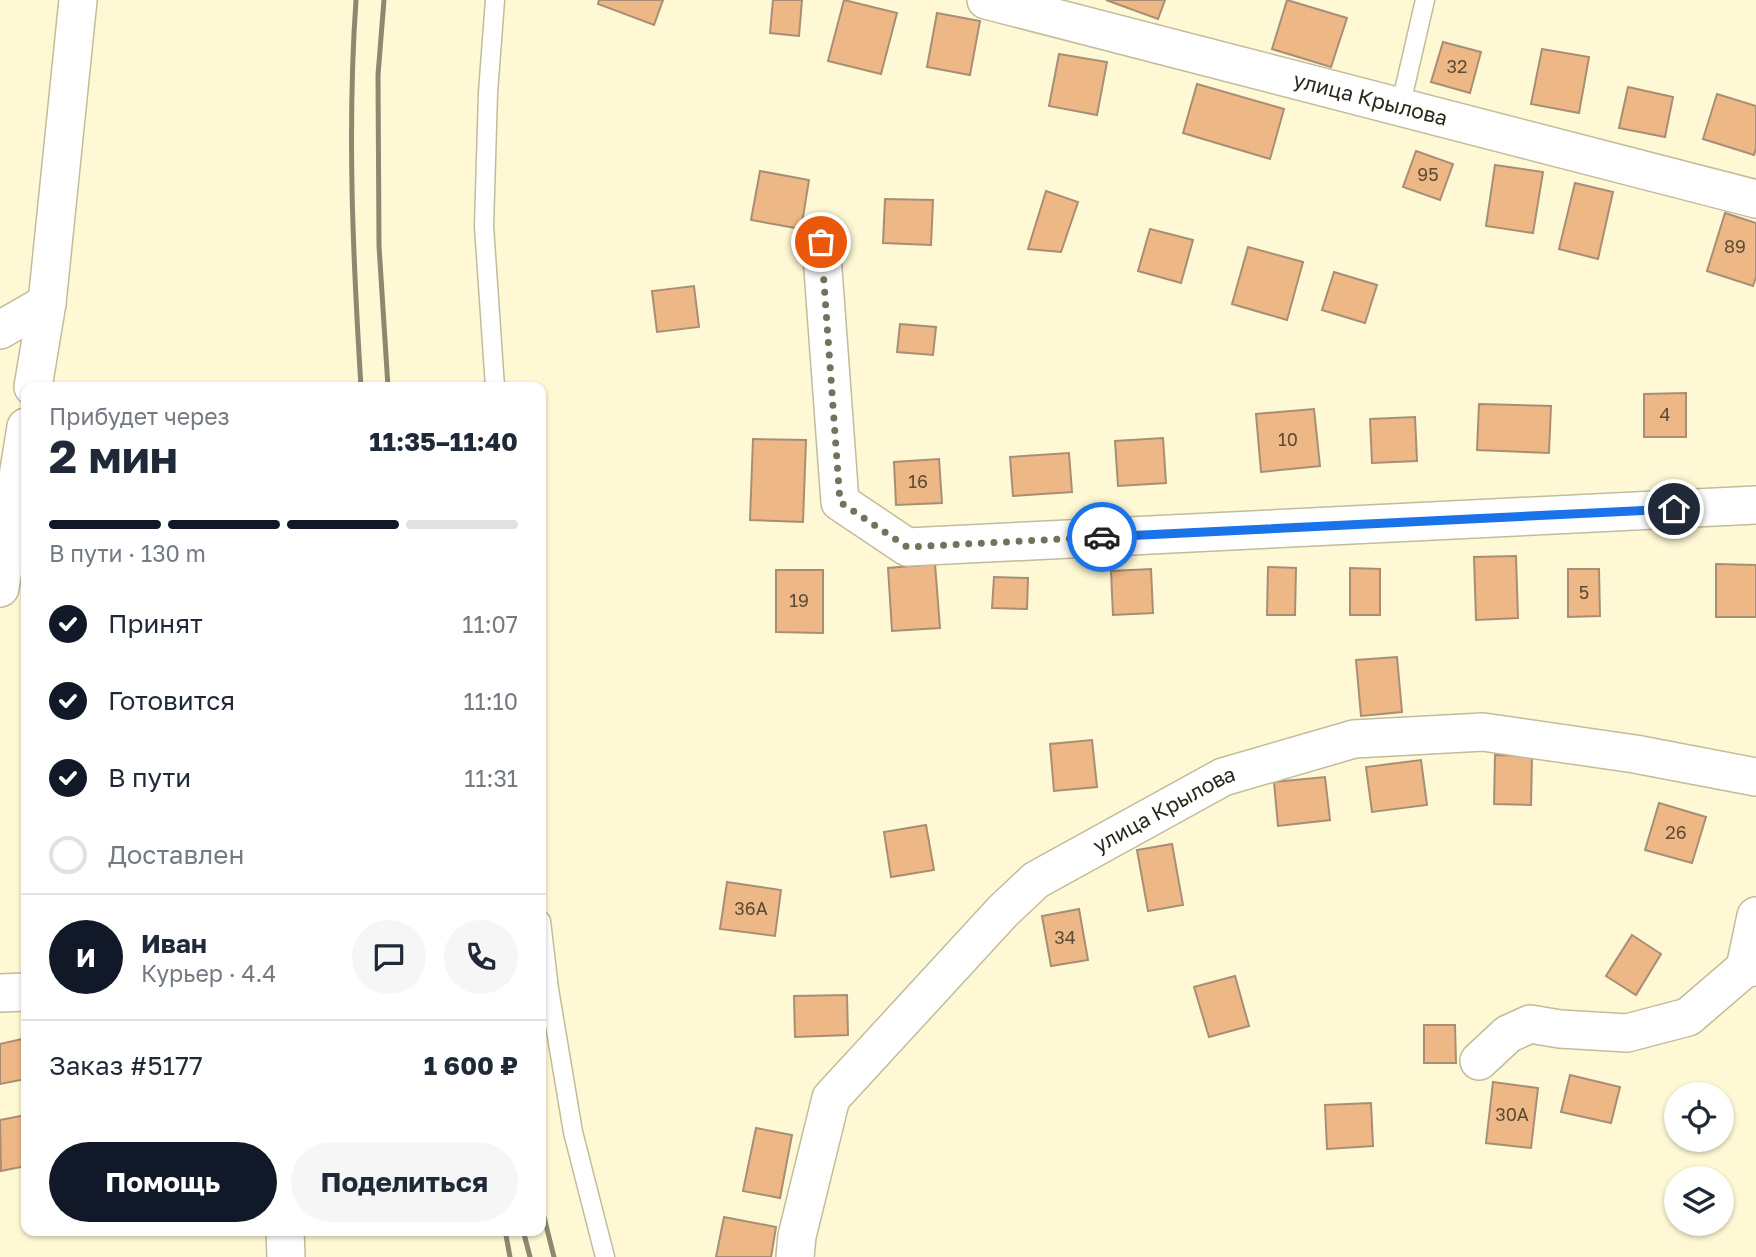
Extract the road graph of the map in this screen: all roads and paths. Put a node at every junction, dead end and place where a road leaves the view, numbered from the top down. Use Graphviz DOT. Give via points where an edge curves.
graph roads {
  1 [pos="78,0"];
  2 [pos="495,0"];
  3 [pos="986,0"];
  4 [pos="1425,0"];
  5 [pos="1400,108"];
  6 [pos="1756,199"];
  7 [pos="821,242"];
  8 [pos="47,303"];
  9 [pos="0,330"];
  10 [pos="34,382"];
  11 [pos="495,382"];
  12 [pos="21,458"];
  13 [pos="1756,505"];
  14 [pos="0,588"];
  15 [pos="1756,777"];
  16 [pos="1756,916"];
  17 [pos="546,964"];
  18 [pos="1750,967"];
  19 [pos="21,992"];
  20 [pos="0,993"];
  21 [pos="1479,1061"];
  22 [pos="285,1236"];
  23 [pos="286,1257"];
  24 [pos="604,1257"];
  25 [pos="795,1257"];
  1 -- 8 [label="street"];
  2 -- 11 [label="lane" via="484,226"];
  3 -- 5 [label="street, улица Крылова"];
  4 -- 5 [label="lane"];
  5 -- 6 [label="street, улица Крылова"];
  7 -- 13 [label="street" via="840,502 907,547"];
  8 -- 9 [label="street"];
  8 -- 10 [label="street"];
  12 -- 14 [label="street"];
  15 -- 25 [label="street, улица Крылова" via="1483,732 1354,739 1223,777 1035,880 831,1098"];
  16 -- 18 [label="street"];
  17 -- 24 [label="lane" via="573,1132"];
  18 -- 21 [label="street" via="1688,1017 1627,1032 1530,1024 1508,1034"];
  19 -- 20 [label="street"];
  22 -- 23 [label="street"];
}
